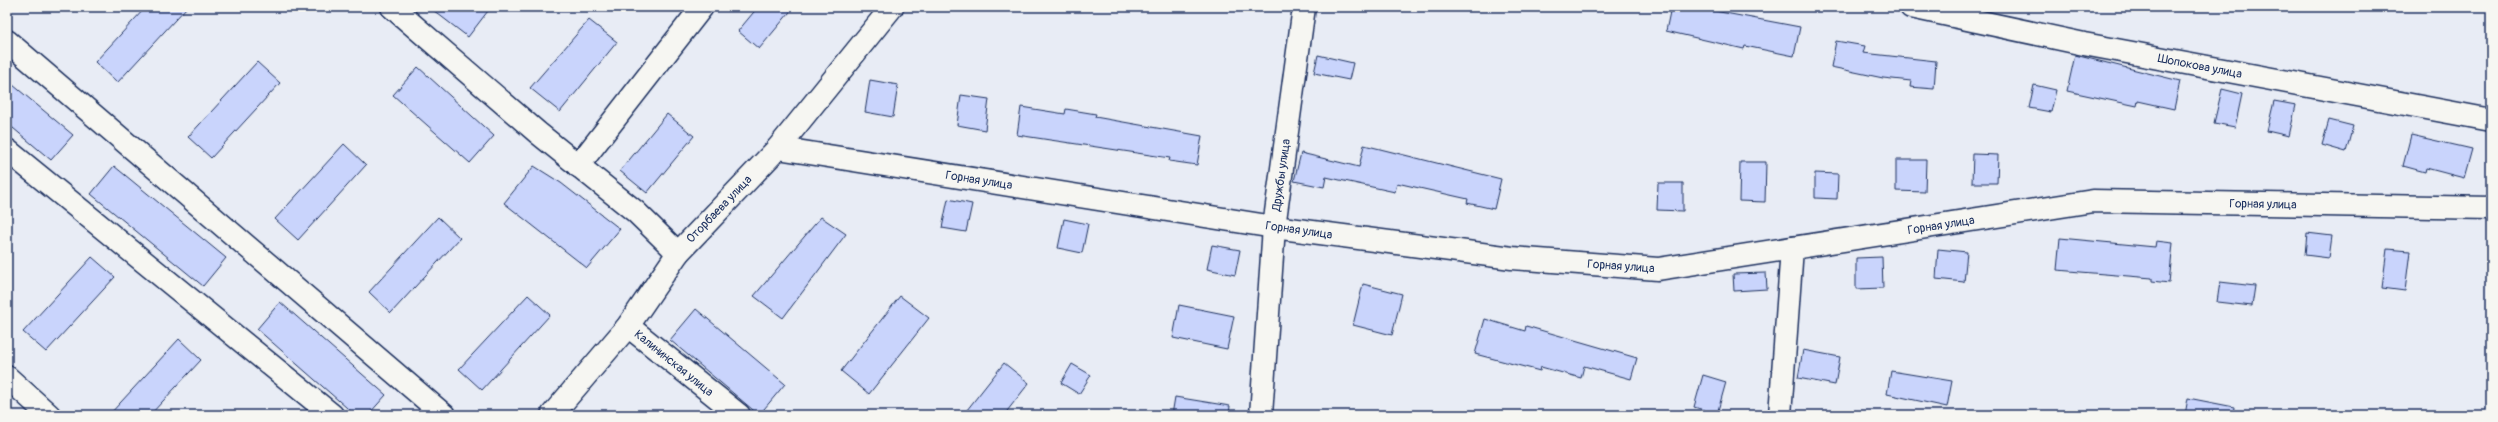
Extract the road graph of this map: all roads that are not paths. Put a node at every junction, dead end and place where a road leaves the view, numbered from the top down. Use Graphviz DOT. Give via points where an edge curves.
graph roads {
  1 [pos="392,7"];
  2 [pos="702,7"];
  3 [pos="892,7"];
  4 [pos="1304,7"];
  5 [pos="1910,7"];
  6 [pos="7,41"];
  7 [pos="2491,120"];
  8 [pos="778,148"];
  9 [pos="7,150"];
  10 [pos="578,166"];
  11 [pos="2491,208"];
  12 [pos="1274,227"];
  13 [pos="1792,248"];
  14 [pos="678,253"];
  15 [pos="628,326"];
  16 [pos="7,377"];
  17 [pos="49,415"];
  18 [pos="332,415"];
  19 [pos="444,415"];
  20 [pos="552,415"];
  21 [pos="739,415"];
  22 [pos="1261,415"];
  23 [pos="1780,415"];
  1 -- 10 [label="street"];
  2 -- 10 [label="street"];
  3 -- 8 [label="street, Оторбаева улица"];
  4 -- 12 [label="street, Дружбы улица"];
  5 -- 7 [label="street, Шопокова улица" via="2084,44"];
  6 -- 19 [label="street"];
  8 -- 12 [label="street, Горная улица"];
  8 -- 14 [label="street, Оторбаева улица"];
  9 -- 18 [label="street"];
  10 -- 14 [label="street" via="636,212"];
  11 -- 13 [label="street, Горная улица" via="2093,201"];
  12 -- 13 [label="street, Горная улица" via="1512,258 1658,269"];
  12 -- 22 [label="street, Дружбы улица"];
  13 -- 23 [label="street"];
  14 -- 15 [label="street, Оторбаева улица"];
  15 -- 20 [label="street, Оторбаева улица"];
  15 -- 21 [label="street, Калининская улица"];
  16 -- 17 [label="street"];
}
